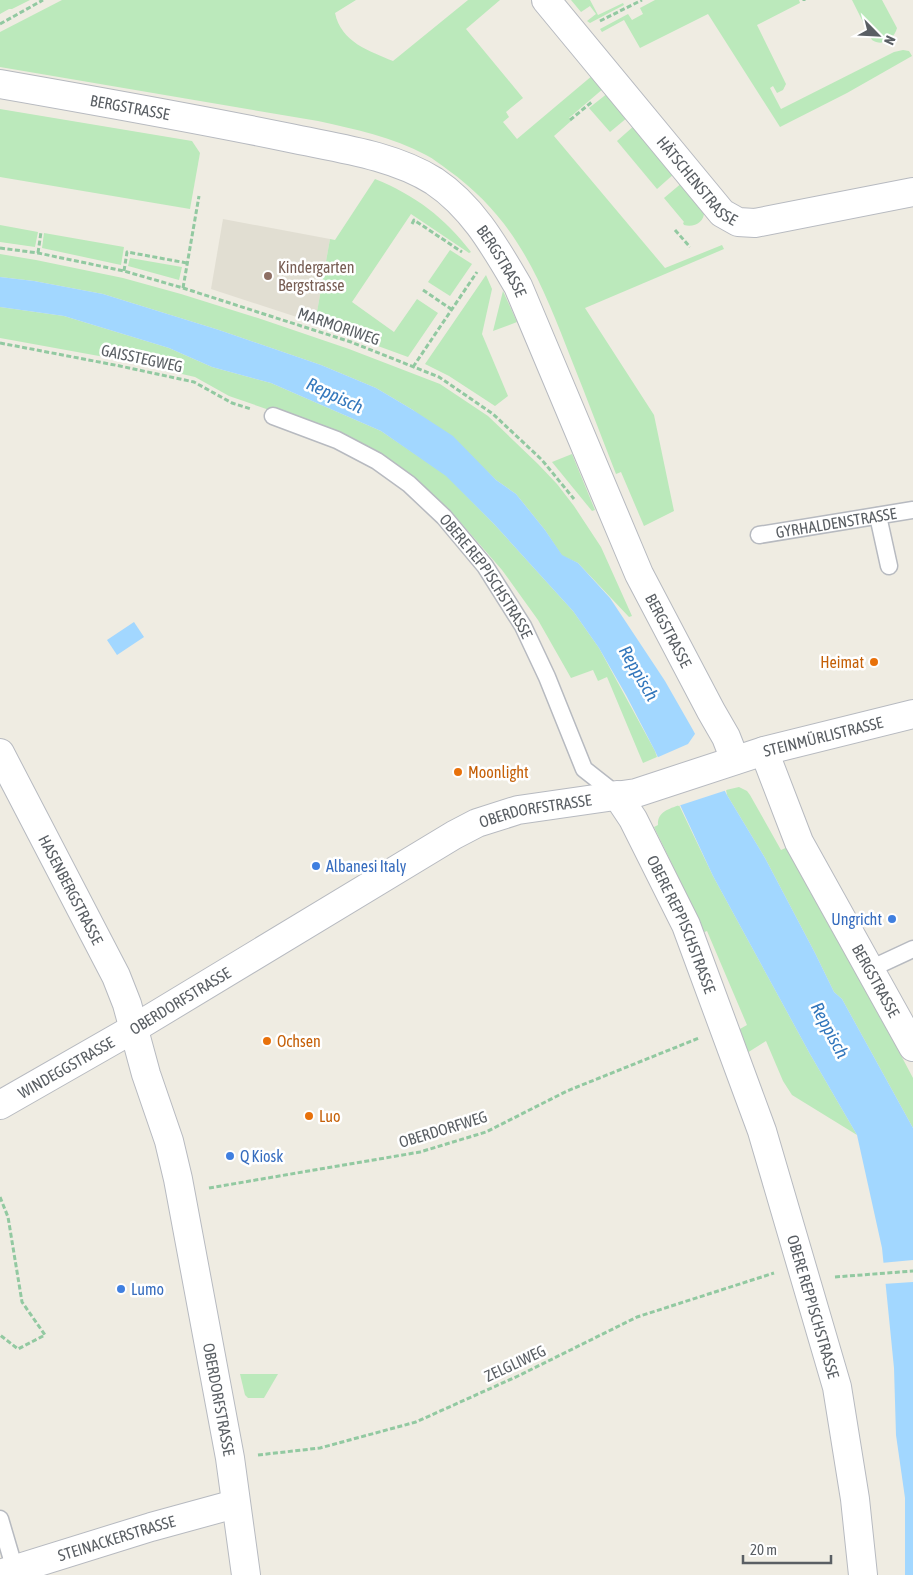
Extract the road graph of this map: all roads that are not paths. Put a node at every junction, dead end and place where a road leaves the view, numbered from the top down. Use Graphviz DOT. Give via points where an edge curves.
graph roads {
  1 [pos="546,0"];
  2 [pos="0,84"];
  3 [pos="913,192"];
  4 [pos="273,416"];
  5 [pos="913,510"];
  6 [pos="878,516"];
  7 [pos="759,535"];
  8 [pos="889,566"];
  9 [pos="913,714"];
  10 [pos="764,751"];
  11 [pos="0,753"];
  12 [pos="728,763"];
  13 [pos="617,795"];
  14 [pos="913,949"];
  15 [pos="870,969"];
  16 [pos="134,1029"];
  17 [pos="913,1047"];
  18 [pos="0,1105"];
  19 [pos="235,1504"];
  20 [pos="0,1519"];
  21 [pos="8,1572"];
  22 [pos="246,1575"];
  23 [pos="863,1575"];
  1 -- 3 [label="street, HÄTSCHENSTRASSE" via="722,213 738,222 754,223"];
  2 -- 12 [label="street, BERGSTRASSE" via="187,117 370,155 414,170 463,204 488,256 518,286 639,574 726,737"];
  4 -- 13 [label="lane, OBERE REPPISCHSTRASSE" via="337,440 377,461 409,484 444,517 485,566 523,626 584,769"];
  5 -- 6 [label="lane, GYRHALDENSTRASSE"];
  6 -- 7 [label="lane, GYRHALDENSTRASSE"];
  6 -- 8 [label="lane"];
  9 -- 10 [label="street, STEINMÜRLISTRASSE"];
  10 -- 12 [label="street, STEINMÜRLISTRASSE"];
  10 -- 15 [label="street, BERGSTRASSE" via="799,842"];
  11 -- 16 [label="street, HASENBERGSTRASSE" via="116,976"];
  12 -- 13 [label="street, OBERDORFSTRASSE" via="636,793"];
  13 -- 16 [label="street, OBERDORFSTRASSE" via="518,810 477,823"];
  13 -- 23 [label="street, OBERE REPPISCHSTRASSE" via="633,818 686,925 762,1131 837,1387"];
  14 -- 15 [label="lane"];
  15 -- 17 [label="street, BERGSTRASSE"];
  16 -- 18 [label="street, WINDEGGSTRASSE"];
  16 -- 19 [label="street, OBERDORFSTRASSE" via="169,1141 181,1193 230,1458"];
  19 -- 21 [label="street, STEINACKERSTRASSE"];
  19 -- 22 [label="street, OBERDORFSTRASSE"];
  20 -- 21 [label="lane"];
}
